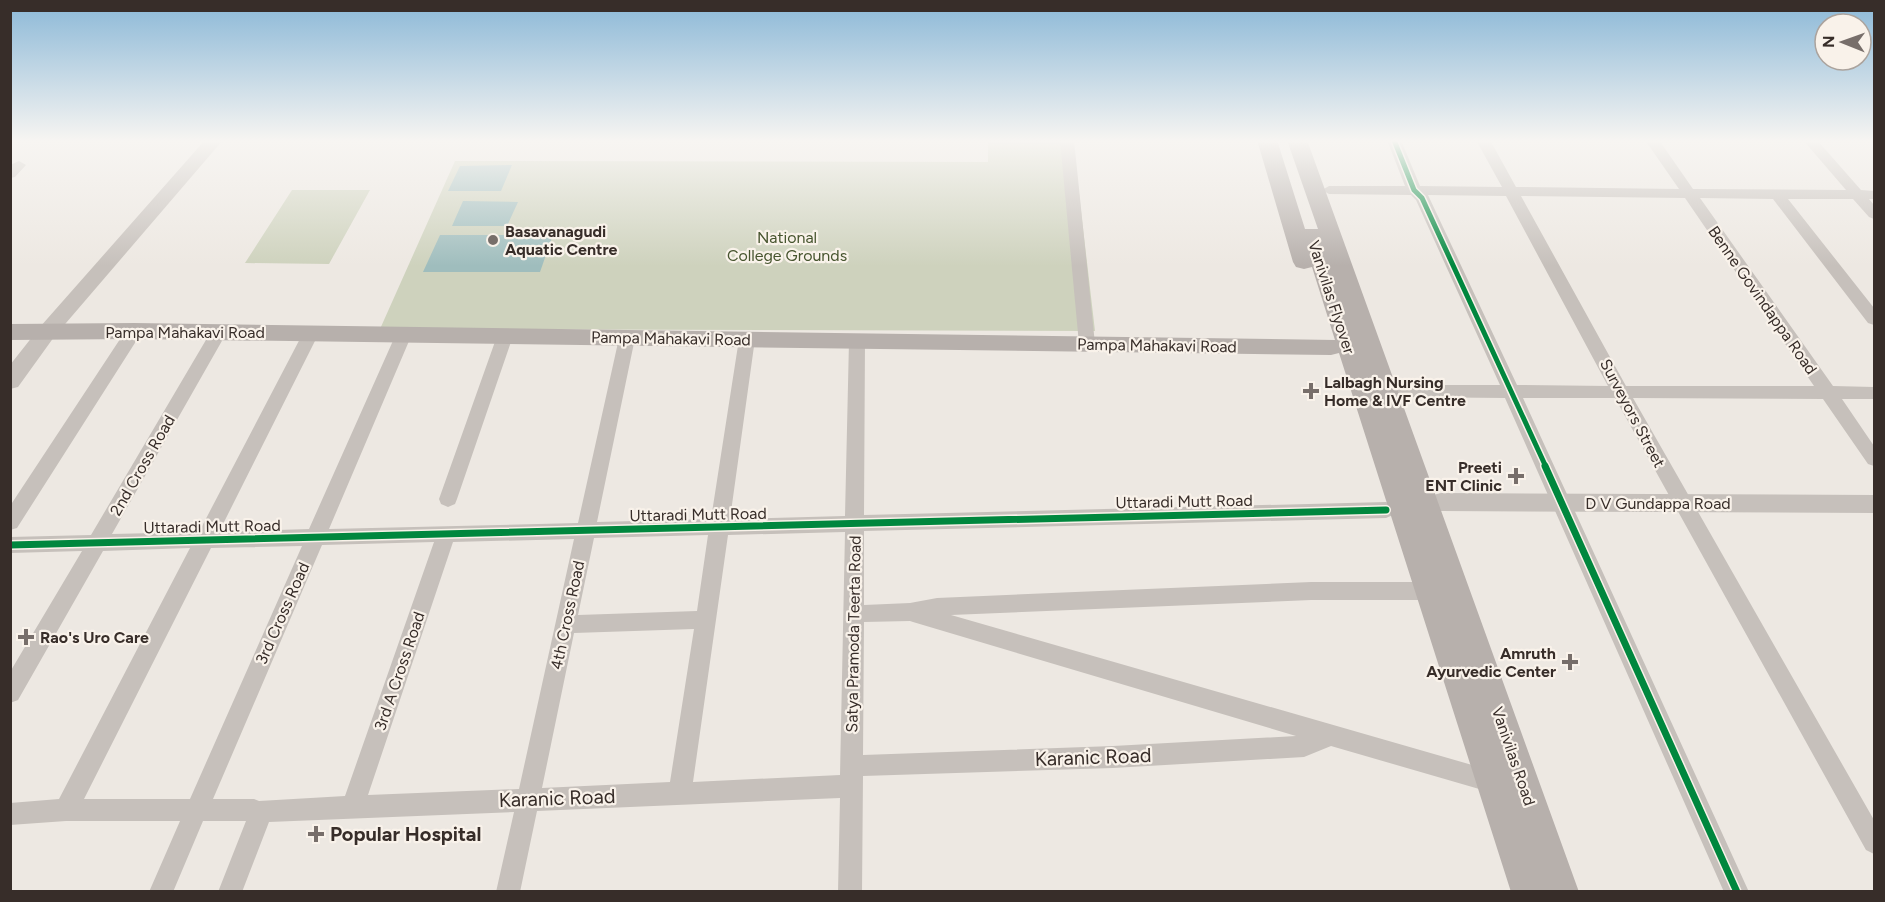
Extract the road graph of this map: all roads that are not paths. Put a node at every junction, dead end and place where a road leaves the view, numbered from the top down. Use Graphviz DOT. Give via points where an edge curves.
graph roads {
  1 [pos="177,182"];
  2 [pos="1071,182"];
  3 [pos="1284,182"];
  4 [pos="1294,182"];
  5 [pos="1308,182"];
  6 [pos="1326,182"];
  7 [pos="1411,182"];
  8 [pos="1506,182"];
  9 [pos="1681,182"];
  10 [pos="1846,182"];
  11 [pos="1329,190"];
  12 [pos="1414,190"];
  13 [pos="1512,192"];
  14 [pos="1689,193"];
  15 [pos="1776,193"];
  16 [pos="1857,195"];
  17 [pos="1875,195"];
  18 [pos="1875,214"];
  19 [pos="1875,319"];
  20 [pos="134,331"];
  21 [pos="10,332"];
  22 [pos="47,332"];
  23 [pos="219,332"];
  24 [pos="311,333"];
  25 [pos="404,334"];
  26 [pos="505,336"];
  27 [pos="627,338"];
  28 [pos="747,339"];
  29 [pos="857,341"];
  30 [pos="1348,342"];
  31 [pos="1087,344"];
  32 [pos="10,381"];
  33 [pos="1400,391"];
  34 [pos="1622,391"];
  35 [pos="1513,393"];
  36 [pos="1828,393"];
  37 [pos="1875,393"];
  38 [pos="1875,459"];
  39 [pos="448,500"];
  40 [pos="1560,503"];
  41 [pos="1681,503"];
  42 [pos="1875,504"];
  43 [pos="1417,513"];
  44 [pos="10,522"];
  45 [pos="855,523"];
  46 [pos="720,527"];
  47 [pos="585,530"];
  48 [pos="446,534"];
  49 [pos="316,537"];
  50 [pos="205,540"];
  51 [pos="97,543"];
  52 [pos="10,545"];
  53 [pos="1430,591"];
  54 [pos="910,612"];
  55 [pos="854,614"];
  56 [pos="706,620"];
  57 [pos="565,624"];
  58 [pos="10,693"];
  59 [pos="1332,736"];
  60 [pos="852,776"];
  61 [pos="1493,782"];
  62 [pos="680,793"];
  63 [pos="528,799"];
  64 [pos="352,808"];
  65 [pos="66,810"];
  66 [pos="197,810"];
  67 [pos="258,811"];
  68 [pos="10,814"];
  69 [pos="1875,842"];
  70 [pos="161,891"];
  71 [pos="230,891"];
  72 [pos="508,891"];
  73 [pos="850,891"];
  74 [pos="1528,891"];
  75 [pos="1562,891"];
  76 [pos="1737,891"];
  1 -- 22 [label="street"];
  2 -- 31 [label="street"];
  3 -- 30 [label="main road"];
  4 -- 30 [label="main road, Vanivilas Flyover"];
  5 -- 30 [label="main road, Vanivilas Flyover"];
  6 -- 11 [label="main road"];
  7 -- 12 [label="street"];
  8 -- 13 [label="street, Surveyors Street"];
  9 -- 14 [label="street, Benne Govindappa Road"];
  10 -- 16 [label="street"];
  11 -- 12 [label="street"];
  11 -- 33 [label="main road"];
  12 -- 13 [label="street"];
  12 -- 35 [label="street" via="1422,198"];
  13 -- 14 [label="street"];
  13 -- 34 [label="street, Surveyors Street"];
  14 -- 15 [label="street"];
  14 -- 36 [label="street, Benne Govindappa Road"];
  15 -- 16 [label="street"];
  15 -- 19 [label="street"];
  16 -- 17 [label="street"];
  16 -- 18 [label="street"];
  20 -- 22 [label="main road, Pampa Mahakavi Road"];
  20 -- 23 [label="main road, Pampa Mahakavi Road"];
  20 -- 44 [label="street"];
  21 -- 22 [label="main road, Pampa Mahakavi Road"];
  22 -- 32 [label="street"];
  23 -- 24 [label="main road, Pampa Mahakavi Road"];
  23 -- 51 [label="street, 2nd Cross Road"];
  24 -- 25 [label="main road, Pampa Mahakavi Road"];
  24 -- 50 [label="street"];
  25 -- 26 [label="main road, Pampa Mahakavi Road"];
  25 -- 49 [label="street, 3rd Cross Road"];
  26 -- 27 [label="main road, Pampa Mahakavi Road"];
  26 -- 39 [label="street"];
  27 -- 28 [label="main road, Pampa Mahakavi Road"];
  27 -- 47 [label="street, 4th Cross Road"];
  28 -- 29 [label="main road, Pampa Mahakavi Road"];
  28 -- 46 [label="street"];
  29 -- 31 [label="main road, Pampa Mahakavi Road"];
  29 -- 45 [label="street, Satya Pramoda Teerta Road"];
  30 -- 31 [label="main road, Pampa Mahakavi Road"];
  30 -- 43 [label="main road, Vanivilas Flyover"];
  33 -- 35 [label="street"];
  33 -- 43 [label="main road"];
  34 -- 35 [label="street"];
  34 -- 36 [label="street"];
  34 -- 41 [label="street, Surveyors Street"];
  35 -- 40 [label="street"];
  36 -- 37 [label="street"];
  36 -- 38 [label="street, Benne Govindappa Road"];
  40 -- 41 [label="street, D V Gundappa Road"];
  40 -- 43 [label="street, D V Gundappa Road"];
  40 -- 76 [label="street"];
  41 -- 42 [label="street, D V Gundappa Road"];
  41 -- 69 [label="street, Surveyors Street"];
  43 -- 45 [label="street, Uttaradi Mutt Road"];
  43 -- 53 [label="main road, Vanivilas Road"];
  43 -- 75 [label="main road, Vanivilas Road"];
  45 -- 46 [label="street, Uttaradi Mutt Road"];
  45 -- 55 [label="street, Satya Pramoda Teerta Road"];
  46 -- 47 [label="street, Uttaradi Mutt Road"];
  46 -- 56 [label="street"];
  47 -- 48 [label="street, Uttaradi Mutt Road"];
  47 -- 57 [label="street, 4th Cross Road"];
  48 -- 49 [label="street, Uttaradi Mutt Road"];
  48 -- 64 [label="street, 3rd A Cross Road"];
  49 -- 50 [label="street, Uttaradi Mutt Road"];
  49 -- 66 [label="street, 3rd Cross Road"];
  50 -- 51 [label="street, Uttaradi Mutt Road"];
  50 -- 65 [label="street"];
  51 -- 52 [label="street, Uttaradi Mutt Road"];
  51 -- 58 [label="street, 2nd Cross Road"];
  53 -- 54 [label="street" via="1311,591 937,607"];
  53 -- 61 [label="main road, Vanivilas Road"];
  54 -- 55 [label="street"];
  54 -- 59 [label="street"];
  55 -- 60 [label="street, Satya Pramoda Teerta Road"];
  56 -- 57 [label="street"];
  56 -- 62 [label="street"];
  57 -- 63 [label="street, 4th Cross Road"];
  59 -- 60 [label="street, Karanic Road" via="1293,747"];
  59 -- 61 [label="street"];
  60 -- 62 [label="street, Karanic Road"];
  60 -- 73 [label="street, Satya Pramoda Teerta Road"];
  61 -- 74 [label="main road, Vanivilas Road"];
  62 -- 63 [label="street, Karanic Road"];
  63 -- 64 [label="street, Karanic Road"];
  63 -- 72 [label="street, 4th Cross Road"];
  64 -- 67 [label="street, Karanic Road"];
  65 -- 66 [label="street, Karanic Road"];
  65 -- 68 [label="street, Karanic Road"];
  66 -- 67 [label="street, Karanic Road"];
  66 -- 70 [label="street, 3rd Cross Road"];
  67 -- 71 [label="street"];
}
